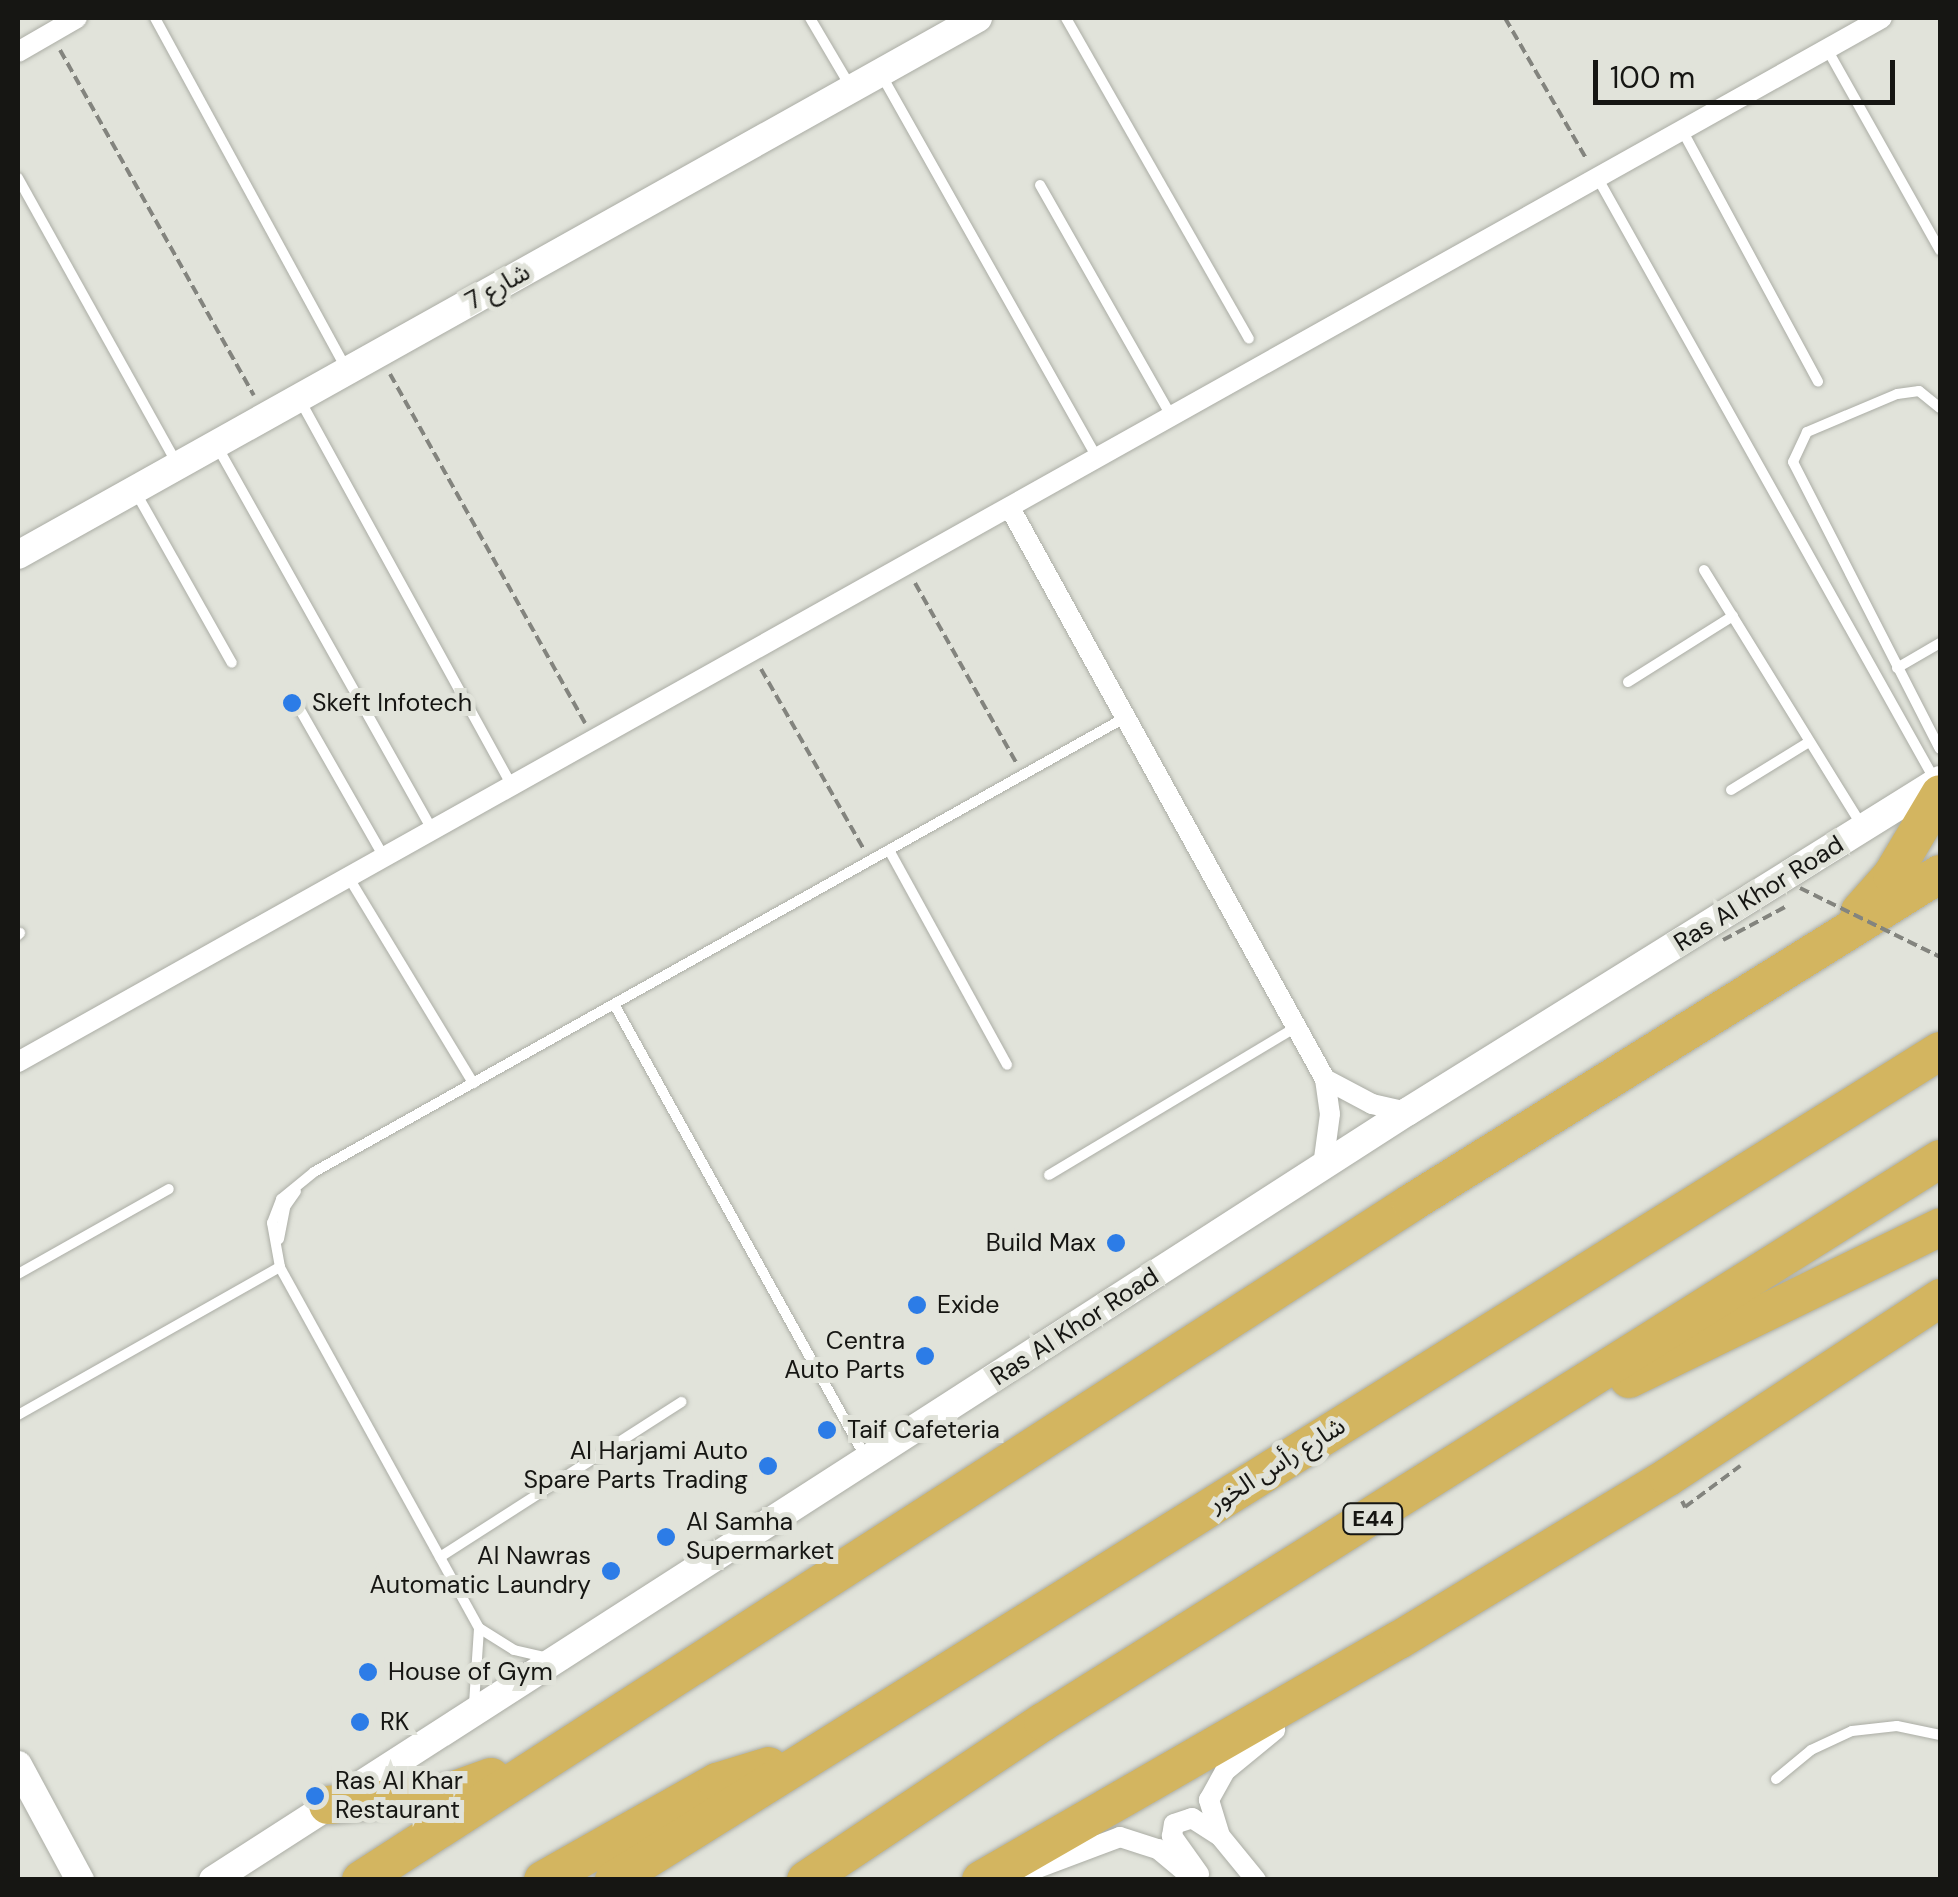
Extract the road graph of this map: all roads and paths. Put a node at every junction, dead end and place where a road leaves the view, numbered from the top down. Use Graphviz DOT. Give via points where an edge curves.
graph roads {
  1 [pos="155,18"];
  2 [pos="810,18"];
  3 [pos="978,18"];
  4 [pos="1066,18"];
  5 [pos="1505,18"];
  6 [pos="1882,18"];
  7 [pos="72,19"];
  8 [pos="51,33"];
  9 [pos="1827,48"];
  10 [pos="18,52"];
  11 [pos="880,72"];
  12 [pos="851,88"];
  13 [pos="1682,130"];
  14 [pos="18,178"];
  15 [pos="1597,178"];
  16 [pos="1040,184"];
  17 [pos="1940,250"];
  18 [pos="1248,339"];
  19 [pos="378,354"];
  20 [pos="347,371"];
  21 [pos="1818,382"];
  22 [pos="298,398"];
  23 [pos="1940,408"];
  24 [pos="266,416"];
  25 [pos="1172,417"];
  26 [pos="216,444"];
  27 [pos="1097,459"];
  28 [pos="179,466"];
  29 [pos="135,490"];
  30 [pos="1010,508"];
  31 [pos="20,549"];
  32 [pos="906,566"];
  33 [pos="1704,570"];
  34 [pos="1733,616"];
  35 [pos="1940,643"];
  36 [pos="752,652"];
  37 [pos="232,663"];
  38 [pos="1897,668"];
  39 [pos="1628,682"];
  40 [pos="299,708"];
  41 [pos="1127,716"];
  42 [pos="595,740"];
  43 [pos="1810,742"];
  44 [pos="1940,749"];
  45 [pos="1023,775"];
  46 [pos="512,786"];
  47 [pos="1939,786"];
  48 [pos="1731,790"];
  49 [pos="1864,828"];
  50 [pos="433,831"];
  51 [pos="889,850"];
  52 [pos="384,858"];
  53 [pos="870,861"];
  54 [pos="1940,874"];
  55 [pos="349,878"];
  56 [pos="1800,888"];
  57 [pos="1940,957"];
  58 [pos="1806,962"];
  59 [pos="614,1004"];
  60 [pos="1297,1027"];
  61 [pos="1936,1052"];
  62 [pos="18,1062"];
  63 [pos="1007,1064"];
  64 [pos="1325,1079"];
  65 [pos="473,1083"];
  66 [pos="1406,1112"];
  67 [pos="1940,1159"];
  68 [pos="1322,1166"];
  69 [pos="1049,1174"];
  70 [pos="169,1189"];
  71 [pos="1940,1228"];
  72 [pos="280,1266"];
  73 [pos="18,1274"];
  74 [pos="1940,1298"];
  75 [pos="681,1402"];
  76 [pos="1560,1403"];
  77 [pos="18,1415"];
  78 [pos="869,1462"];
  79 [pos="440,1558"];
  80 [pos="479,1628"];
  81 [pos="1399,1640"];
  82 [pos="555,1659"];
  83 [pos="626,1708"];
  84 [pos="472,1710"];
  85 [pos="1940,1735"];
  86 [pos="802,1762"];
  87 [pos="18,1766"];
  88 [pos="1776,1779"];
  89 [pos="328,1805"];
  90 [pos="1220,1836"];
  91 [pos="80,1880"];
  92 [pos="213,1880"];
  93 [pos="361,1880"];
  94 [pos="543,1880"];
  95 [pos="614,1880"];
  96 [pos="806,1880"];
  97 [pos="981,1880"];
  98 [pos="1010,1880"];
  99 [pos="1194,1880"];
  100 [pos="1202,1880"];
  101 [pos="1256,1880"];
  1 -- 20 [label="lane"];
  2 -- 12 [label="lane"];
  3 -- 11 [label="street, شارع 7"];
  4 -- 18 [label="lane"];
  5 -- 15 [label="path"];
  6 -- 9 [label="street"];
  7 -- 8 [label="street"];
  8 -- 10 [label="street"];
  8 -- 24 [label="path"];
  9 -- 13 [label="street"];
  9 -- 17 [label="lane"];
  11 -- 12 [label="street, شارع 7"];
  11 -- 27 [label="lane"];
  12 -- 19 [label="street, شارع 7"];
  13 -- 15 [label="street"];
  13 -- 21 [label="lane"];
  14 -- 28 [label="lane"];
  15 -- 25 [label="street"];
  15 -- 47 [label="lane"];
  16 -- 25 [label="lane"];
  19 -- 20 [label="street, شارع 7"];
  19 -- 42 [label="path"];
  20 -- 22 [label="street, شارع 7"];
  22 -- 24 [label="street, شارع 7"];
  22 -- 46 [label="lane"];
  23 -- 38 [label="lane" via="1929,395 1908,390 1817,426 1794,451 1796,474"];
  24 -- 26 [label="street, شارع 7"];
  25 -- 27 [label="street"];
  26 -- 28 [label="street, شارع 7"];
  26 -- 50 [label="lane"];
  27 -- 30 [label="street"];
  28 -- 29 [label="street, شارع 7"];
  29 -- 31 [label="street, شارع 7"];
  29 -- 37 [label="lane"];
  30 -- 32 [label="street"];
  30 -- 41 [label="street"];
  32 -- 36 [label="street"];
  32 -- 45 [label="path"];
  33 -- 34 [label="lane"];
  34 -- 39 [label="lane"];
  34 -- 43 [label="lane"];
  35 -- 38 [label="lane"];
  36 -- 42 [label="street"];
  36 -- 53 [label="path"];
  38 -- 44 [label="lane"];
  40 -- 52 [label="lane"];
  41 -- 45 [label="lane"];
  41 -- 60 [label="street"];
  42 -- 46 [label="street"];
  43 -- 48 [label="lane"];
  43 -- 49 [label="lane"];
  45 -- 51 [label="lane"];
  46 -- 50 [label="street"];
  47 -- 49 [label="street, Ras Al Khor Road"];
  47 -- 58 [label="highway" via="1892,875"];
  49 -- 66 [label="street, Ras Al Khor Road"];
  50 -- 52 [label="street"];
  51 -- 53 [label="lane"];
  51 -- 63 [label="lane"];
  52 -- 55 [label="street"];
  53 -- 59 [label="lane"];
  54 -- 58 [label="highway"];
  55 -- 62 [label="street"];
  55 -- 65 [label="lane"];
  56 -- 57 [label="path, bridge"];
  58 -- 83 [label="highway" via="1411,1203"];
  59 -- 65 [label="lane"];
  59 -- 78 [label="lane"];
  60 -- 64 [label="street"];
  60 -- 69 [label="lane"];
  61 -- 86 [label="highway, شارع رأس الخور"];
  64 -- 66 [label="street" via="1372,1104"];
  64 -- 68 [label="street" via="1330,1131"];
  65 -- 72 [label="lane" via="314,1172 275,1210"];
  66 -- 68 [label="street, Ras Al Khor Road"];
  67 -- 76 [label="highway, E44"];
  68 -- 78 [label="street, Ras Al Khor Road"];
  70 -- 73 [label="lane"];
  71 -- 76 [label="highway" via="1710,1343"];
  72 -- 77 [label="lane"];
  72 -- 79 [label="lane"];
  74 -- 81 [label="highway" via="1668,1477"];
  75 -- 79 [label="lane"];
  76 -- 96 [label="highway, E44" via="1044,1722"];
  78 -- 82 [label="street, Ras Al Khor Road"];
  79 -- 80 [label="lane"];
  80 -- 82 [label="lane" via="514,1650"];
  80 -- 84 [label="lane" via="481,1669"];
  81 -- 90 [label="street" via="1225,1771 1209,1800"];
  81 -- 97 [label="highway"];
  82 -- 84 [label="street, Ras Al Khor Road"];
  83 -- 89 [label="highway" via="567,1729 459,1790"];
  83 -- 93 [label="highway"];
  84 -- 89 [label="street, Ras Al Khor Road"];
  85 -- 88 [label="lane" via="1897,1726 1852,1731 1810,1750"];
  86 -- 94 [label="highway" via="717,1782"];
  86 -- 95 [label="highway, شارع رأس الخور"];
  87 -- 91 [label="street"];
  89 -- 92 [label="street, Ras Al Khor Road"];
  90 -- 100 [label="street" via="1192,1818 1179,1819 1172,1830"];
  90 -- 101 [label="street"];
  98 -- 99 [label="street" via="1120,1838 1158,1849"];
}
